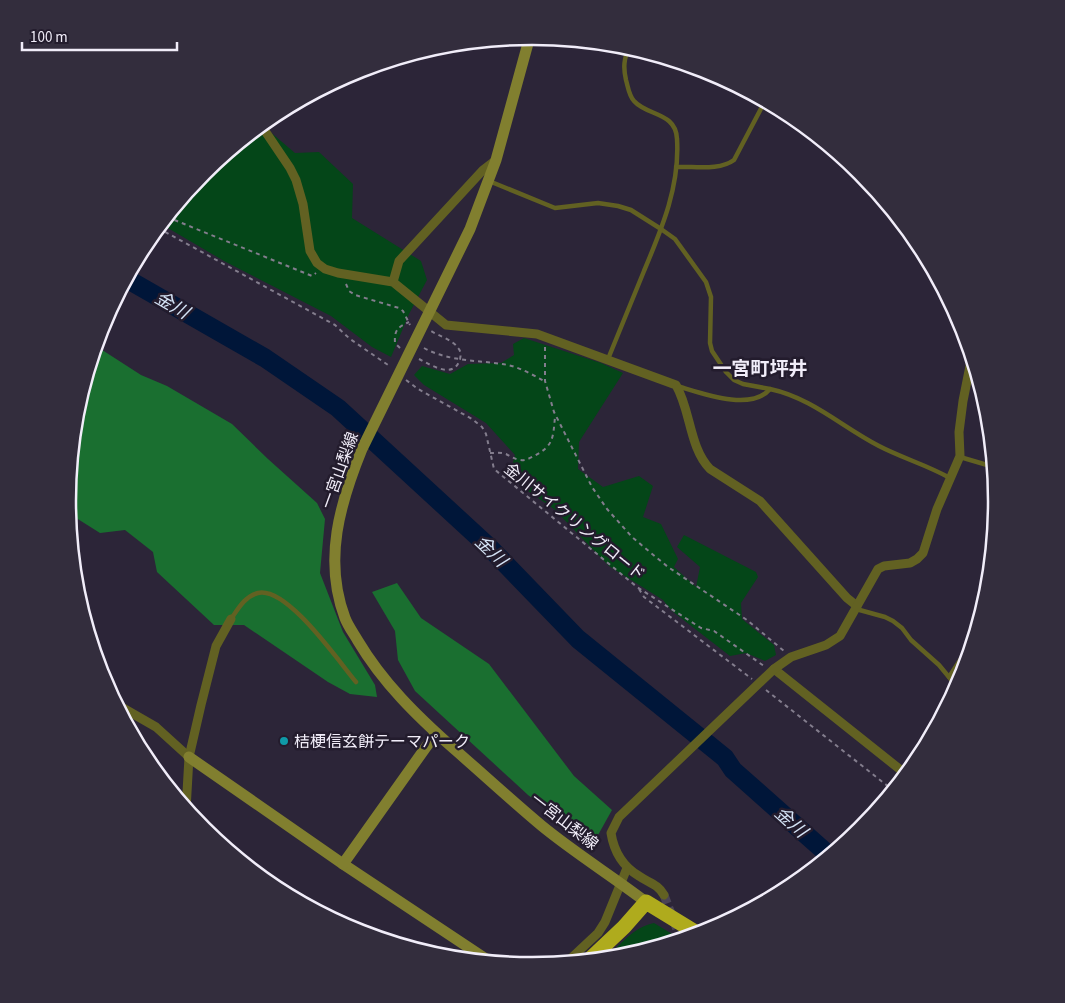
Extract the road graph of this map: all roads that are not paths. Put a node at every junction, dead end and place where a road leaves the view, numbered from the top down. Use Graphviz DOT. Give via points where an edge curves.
graph roads {
  1 [pos="527,45"];
  2 [pos="626,55"];
  3 [pos="762,107"];
  4 [pos="265,132"];
  5 [pos="496,160"];
  6 [pos="676,166"];
  7 [pos="488,180"];
  8 [pos="662,229"];
  9 [pos="393,282"];
  10 [pos="608,360"];
  11 [pos="969,371"];
  12 [pos="676,385"];
  13 [pos="770,389"];
  14 [pos="960,456"];
  15 [pos="987,465"];
  16 [pos="950,478"];
  17 [pos="857,607"];
  18 [pos="231,619"];
  19 [pos="961,658"];
  20 [pos="774,669"];
  21 [pos="949,677"];
  22 [pos="952,681"];
  23 [pos="356,682"];
  24 [pos="127,711"];
  25 [pos="436,733"];
  26 [pos="189,757"];
  27 [pos="901,770"];
  28 [pos="187,799"];
  29 [pos="343,864"];
  30 [pos="627,868"];
  31 [pos="664,895"];
  32 [pos="641,898"];
  33 [pos="691,929"];
  34 [pos="596,953"];
  35 [pos="479,955"];
  36 [pos="574,956"];
  1 -- 5 [label="main road, 一宮山梨線"];
  2 -- 6 [label="lane" via="624,71 634,102 670,121 674,128 677,137"];
  3 -- 6 [label="lane" via="734,160 720,166"];
  4 -- 9 [label="street" via="296,180 310,251 317,263 345,274"];
  5 -- 7 [label="main road, 一宮山梨線"];
  5 -- 9 [label="street" via="399,261"];
  6 -- 8 [label="lane" via="672,197"];
  7 -- 8 [label="lane" via="555,208 598,204 618,206 632,210"];
  7 -- 25 [label="main road, 一宮山梨線" via="470,229 439,293 417,326 362,449 338,520 336,584 345,619 375,668"];
  8 -- 10 [label="lane"];
  8 -- 13 [label="lane" via="675,239 706,282 711,297 710,343 726,372 743,384"];
  9 -- 10 [label="street" via="446,325 518,331 546,337"];
  10 -- 12 [label="street"];
  11 -- 14 [label="street" via="960,424"];
  12 -- 13 [label="lane" via="732,400 752,399"];
  12 -- 17 [label="street" via="703,463 760,501"];
  13 -- 16 [label="lane" via="808,402 880,447"];
  14 -- 15 [label="lane"];
  14 -- 16 [label="street"];
  16 -- 17 [label="street" via="923,553 910,563 878,569"];
  17 -- 20 [label="street" via="845,629 833,641 791,656"];
  17 -- 21 [label="lane" via="893,621"];
  18 -- 23 [label="lane" via="247,598 259,592 271,593 295,610"];
  18 -- 26 [label="street" via="216,646"];
  19 -- 21 [label="lane"];
  20 -- 27 [label="street"];
  20 -- 30 [label="street" via="619,817 611,833 612,840"];
  21 -- 22 [label="lane"];
  24 -- 26 [label="street" via="156,728"];
  25 -- 29 [label="main road"];
  25 -- 32 [label="main road, 一宮山梨線" via="542,826"];
  26 -- 28 [label="street"];
  26 -- 29 [label="main road"];
  29 -- 35 [label="main road"];
  30 -- 31 [label="street" via="661,889"];
  30 -- 36 [label="street" via="605,922"];
  32 -- 33 [label="highway"];
  32 -- 34 [label="highway" via="624,927"];
}
